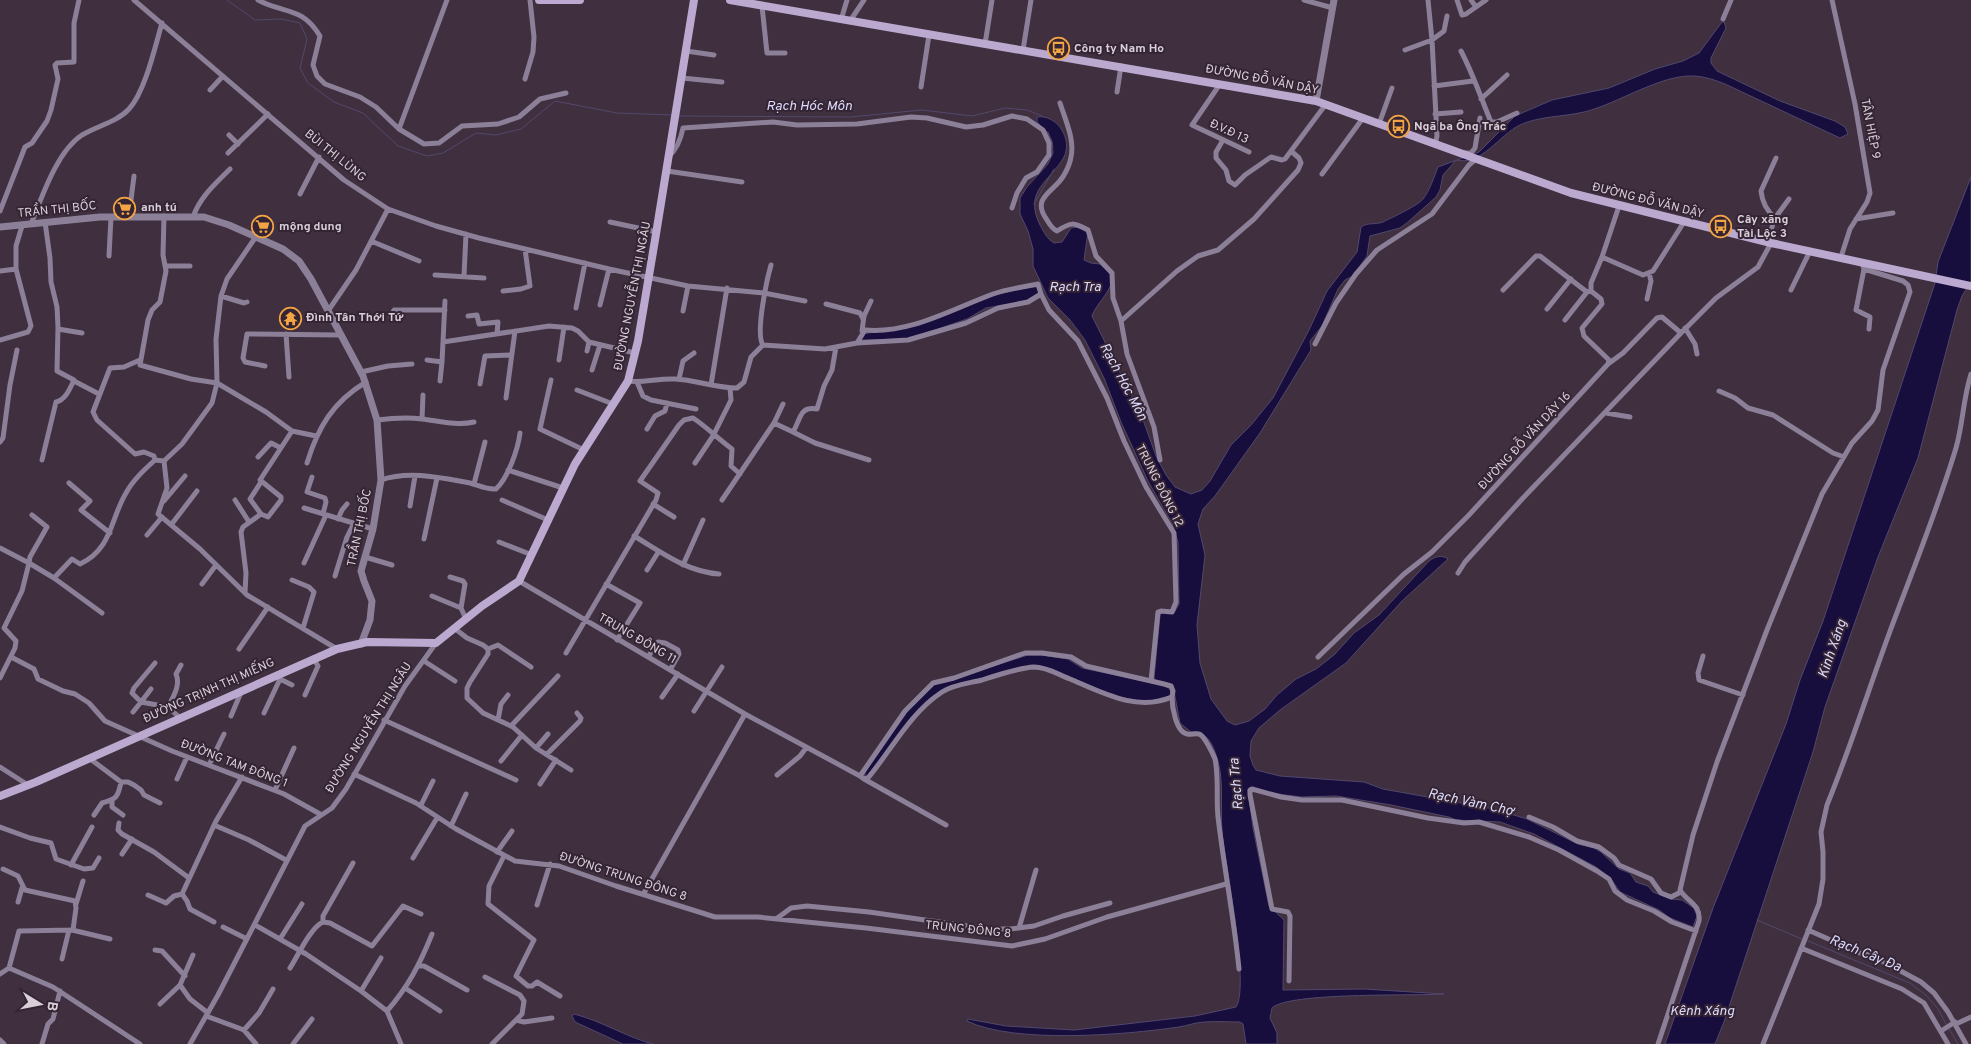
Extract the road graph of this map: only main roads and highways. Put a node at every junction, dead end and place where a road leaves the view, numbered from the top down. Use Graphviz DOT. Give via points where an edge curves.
graph roads {
  1 [pos="539,0"];
  2 [pos="580,0"];
  3 [pos="694,0"];
  4 [pos="730,0"];
  5 [pos="1971,286"];
  6 [pos="436,643"];
  7 [pos="0,796"];
  1 -- 2 [label="main road"];
  3 -- 6 [label="main road, ĐƯỜNG NGUYỄN THỊ NGÂU" via="657,232 628,381 563,488 519,581"];
  4 -- 5 [label="main road, ĐƯỜNG ĐỖ VĂN DẬY" via="1316,101 1571,193 1841,257 1863,265"];
  6 -- 7 [label="main road, ĐƯỜNG TRỊNH THỊ MIẾNG" via="388,642 336,649"];
}
